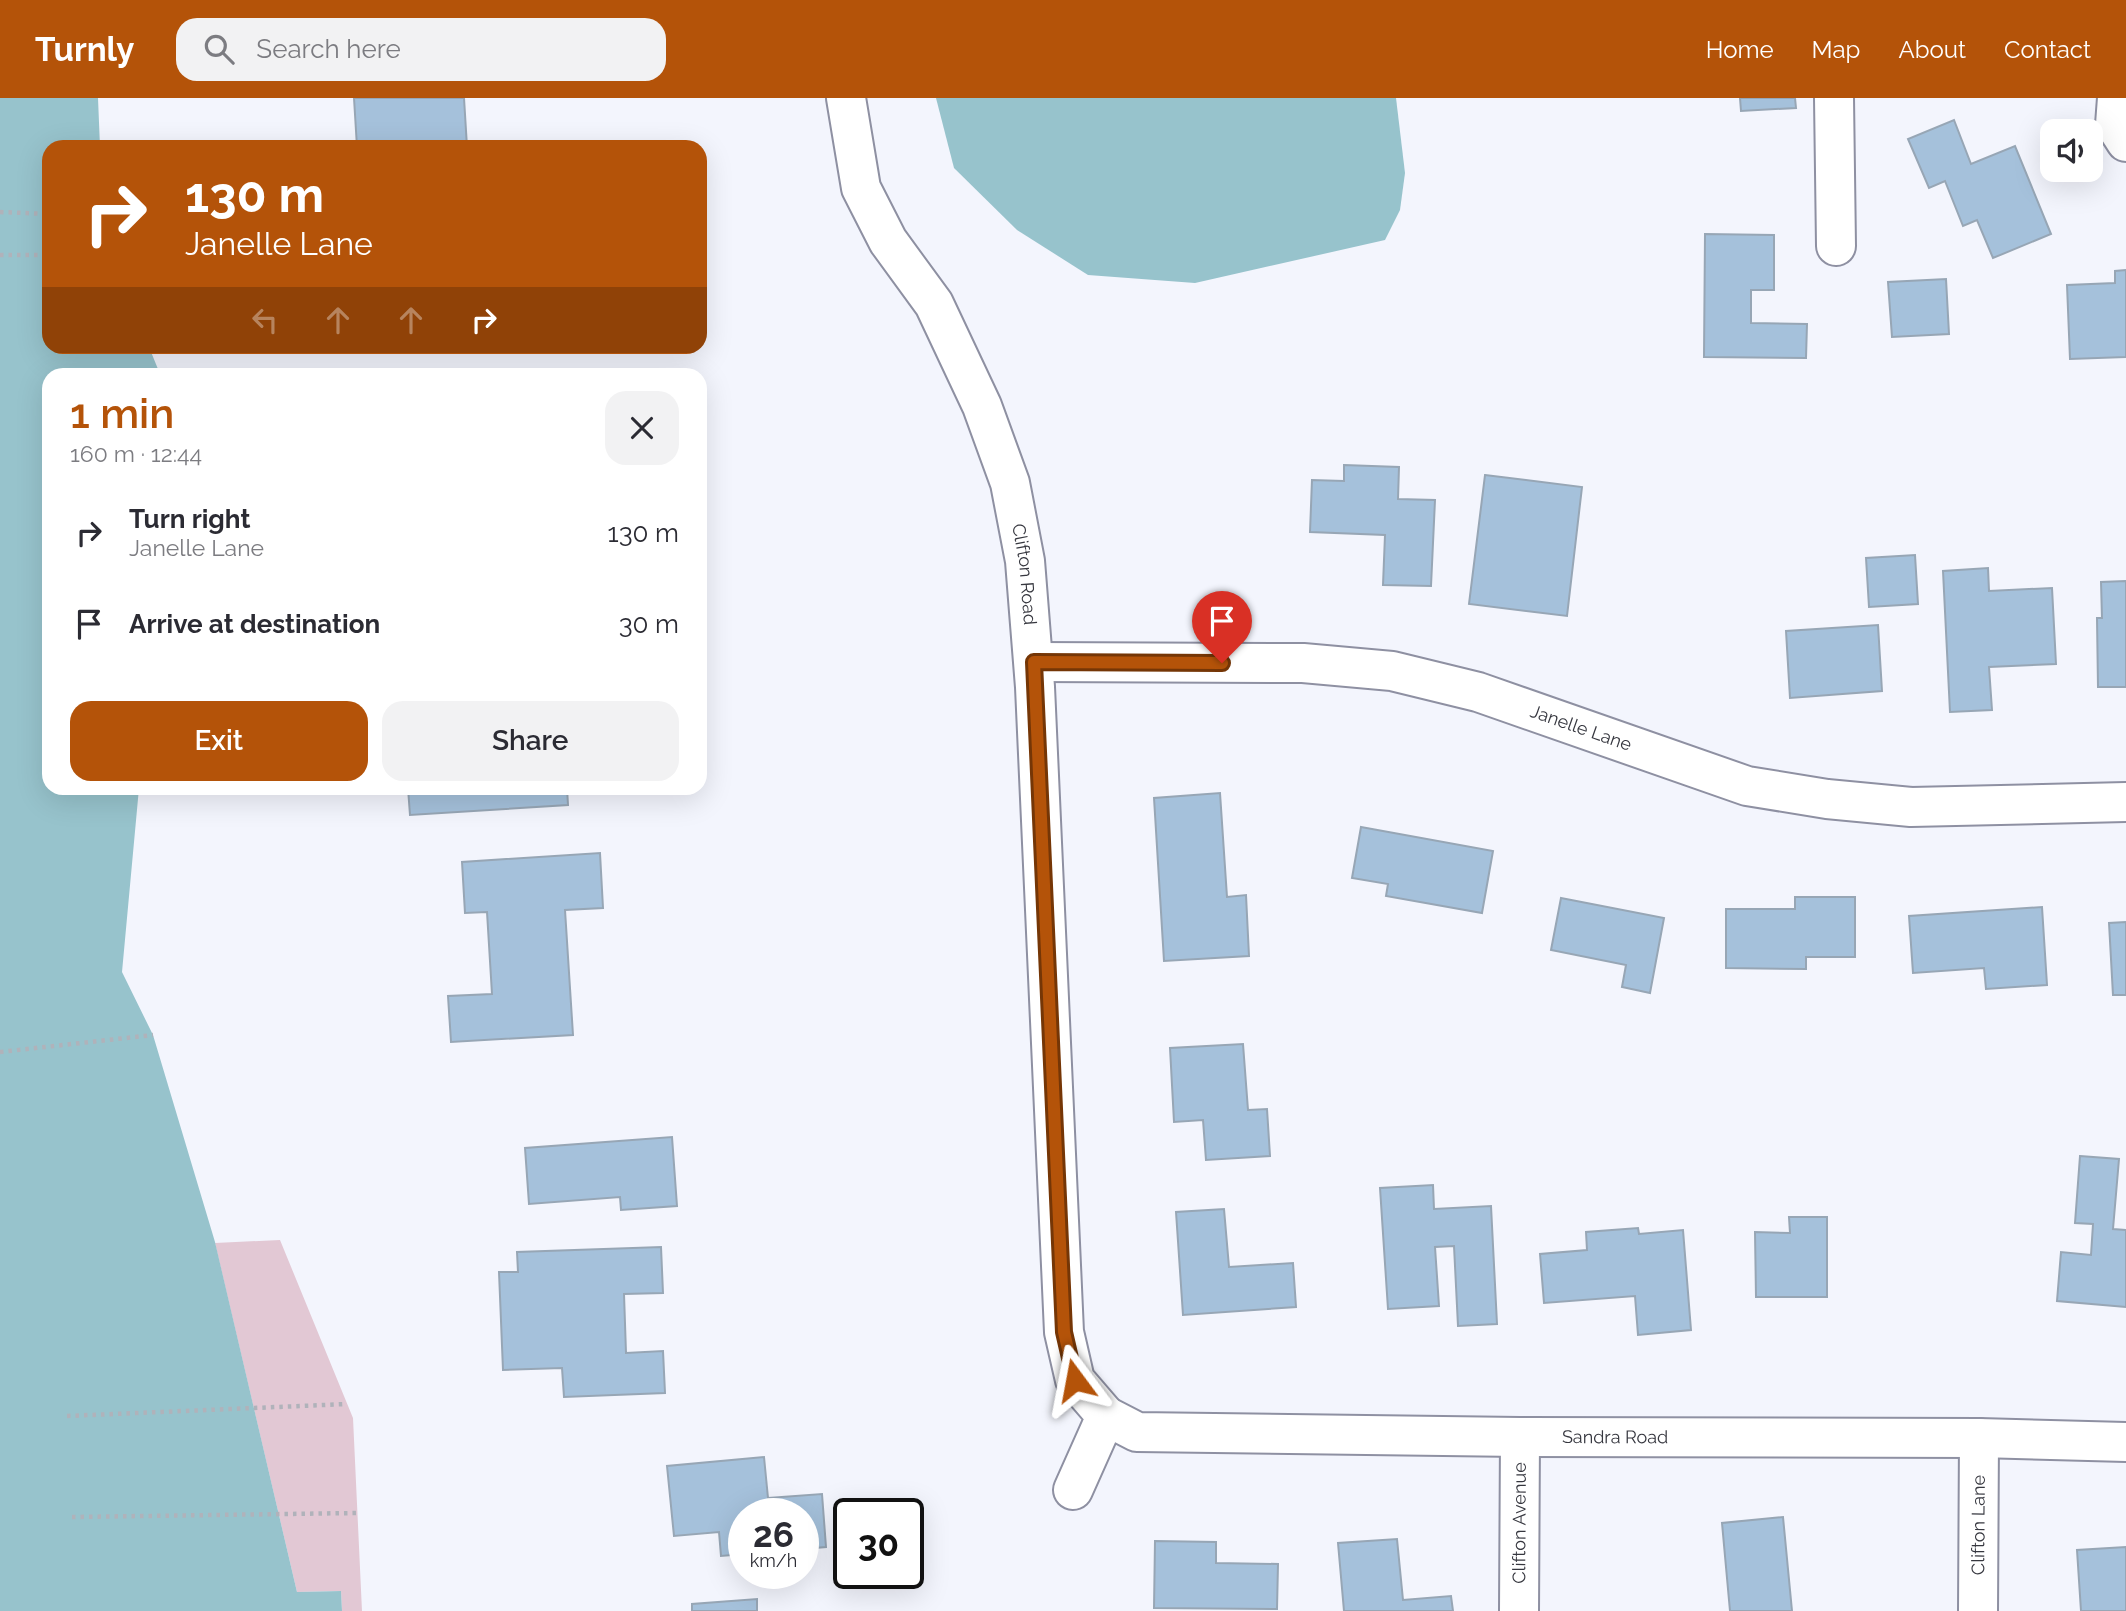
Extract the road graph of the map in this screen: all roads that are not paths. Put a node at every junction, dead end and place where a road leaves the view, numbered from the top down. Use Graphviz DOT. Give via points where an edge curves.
graph roads {
  1 [pos="846,98"];
  2 [pos="1834,98"];
  3 [pos="2117,98"];
  4 [pos="2126,142"];
  5 [pos="1836,246"];
  6 [pos="1034,662"];
  7 [pos="2126,802"];
  8 [pos="1106,1416"];
  9 [pos="1520,1437"];
  10 [pos="1979,1438"];
  11 [pos="2126,1442"];
  12 [pos="1073,1490"];
  13 [pos="1520,1611"];
  14 [pos="1978,1611"];
  1 -- 6 [label="street, Clifton Road" via="861,188 888,241 934,304 982,406 1010,483 1025,561"];
  2 -- 5 [label="street"];
  3 -- 4 [label="street" via="2115,125"];
  6 -- 7 [label="street, Janelle Lane" via="1303,663 1392,671 1478,692 1747,786 1911,807"];
  6 -- 8 [label="street, Clifton Road" via="1064,1332 1075,1380"];
  8 -- 9 [label="street, Sandra Road" via="1137,1432"];
  8 -- 12 [label="street"];
  9 -- 10 [label="street, Sandra Road"];
  9 -- 13 [label="street, Clifton Avenue"];
  10 -- 11 [label="street, Sandra Road"];
  10 -- 14 [label="street, Clifton Lane"];
}
